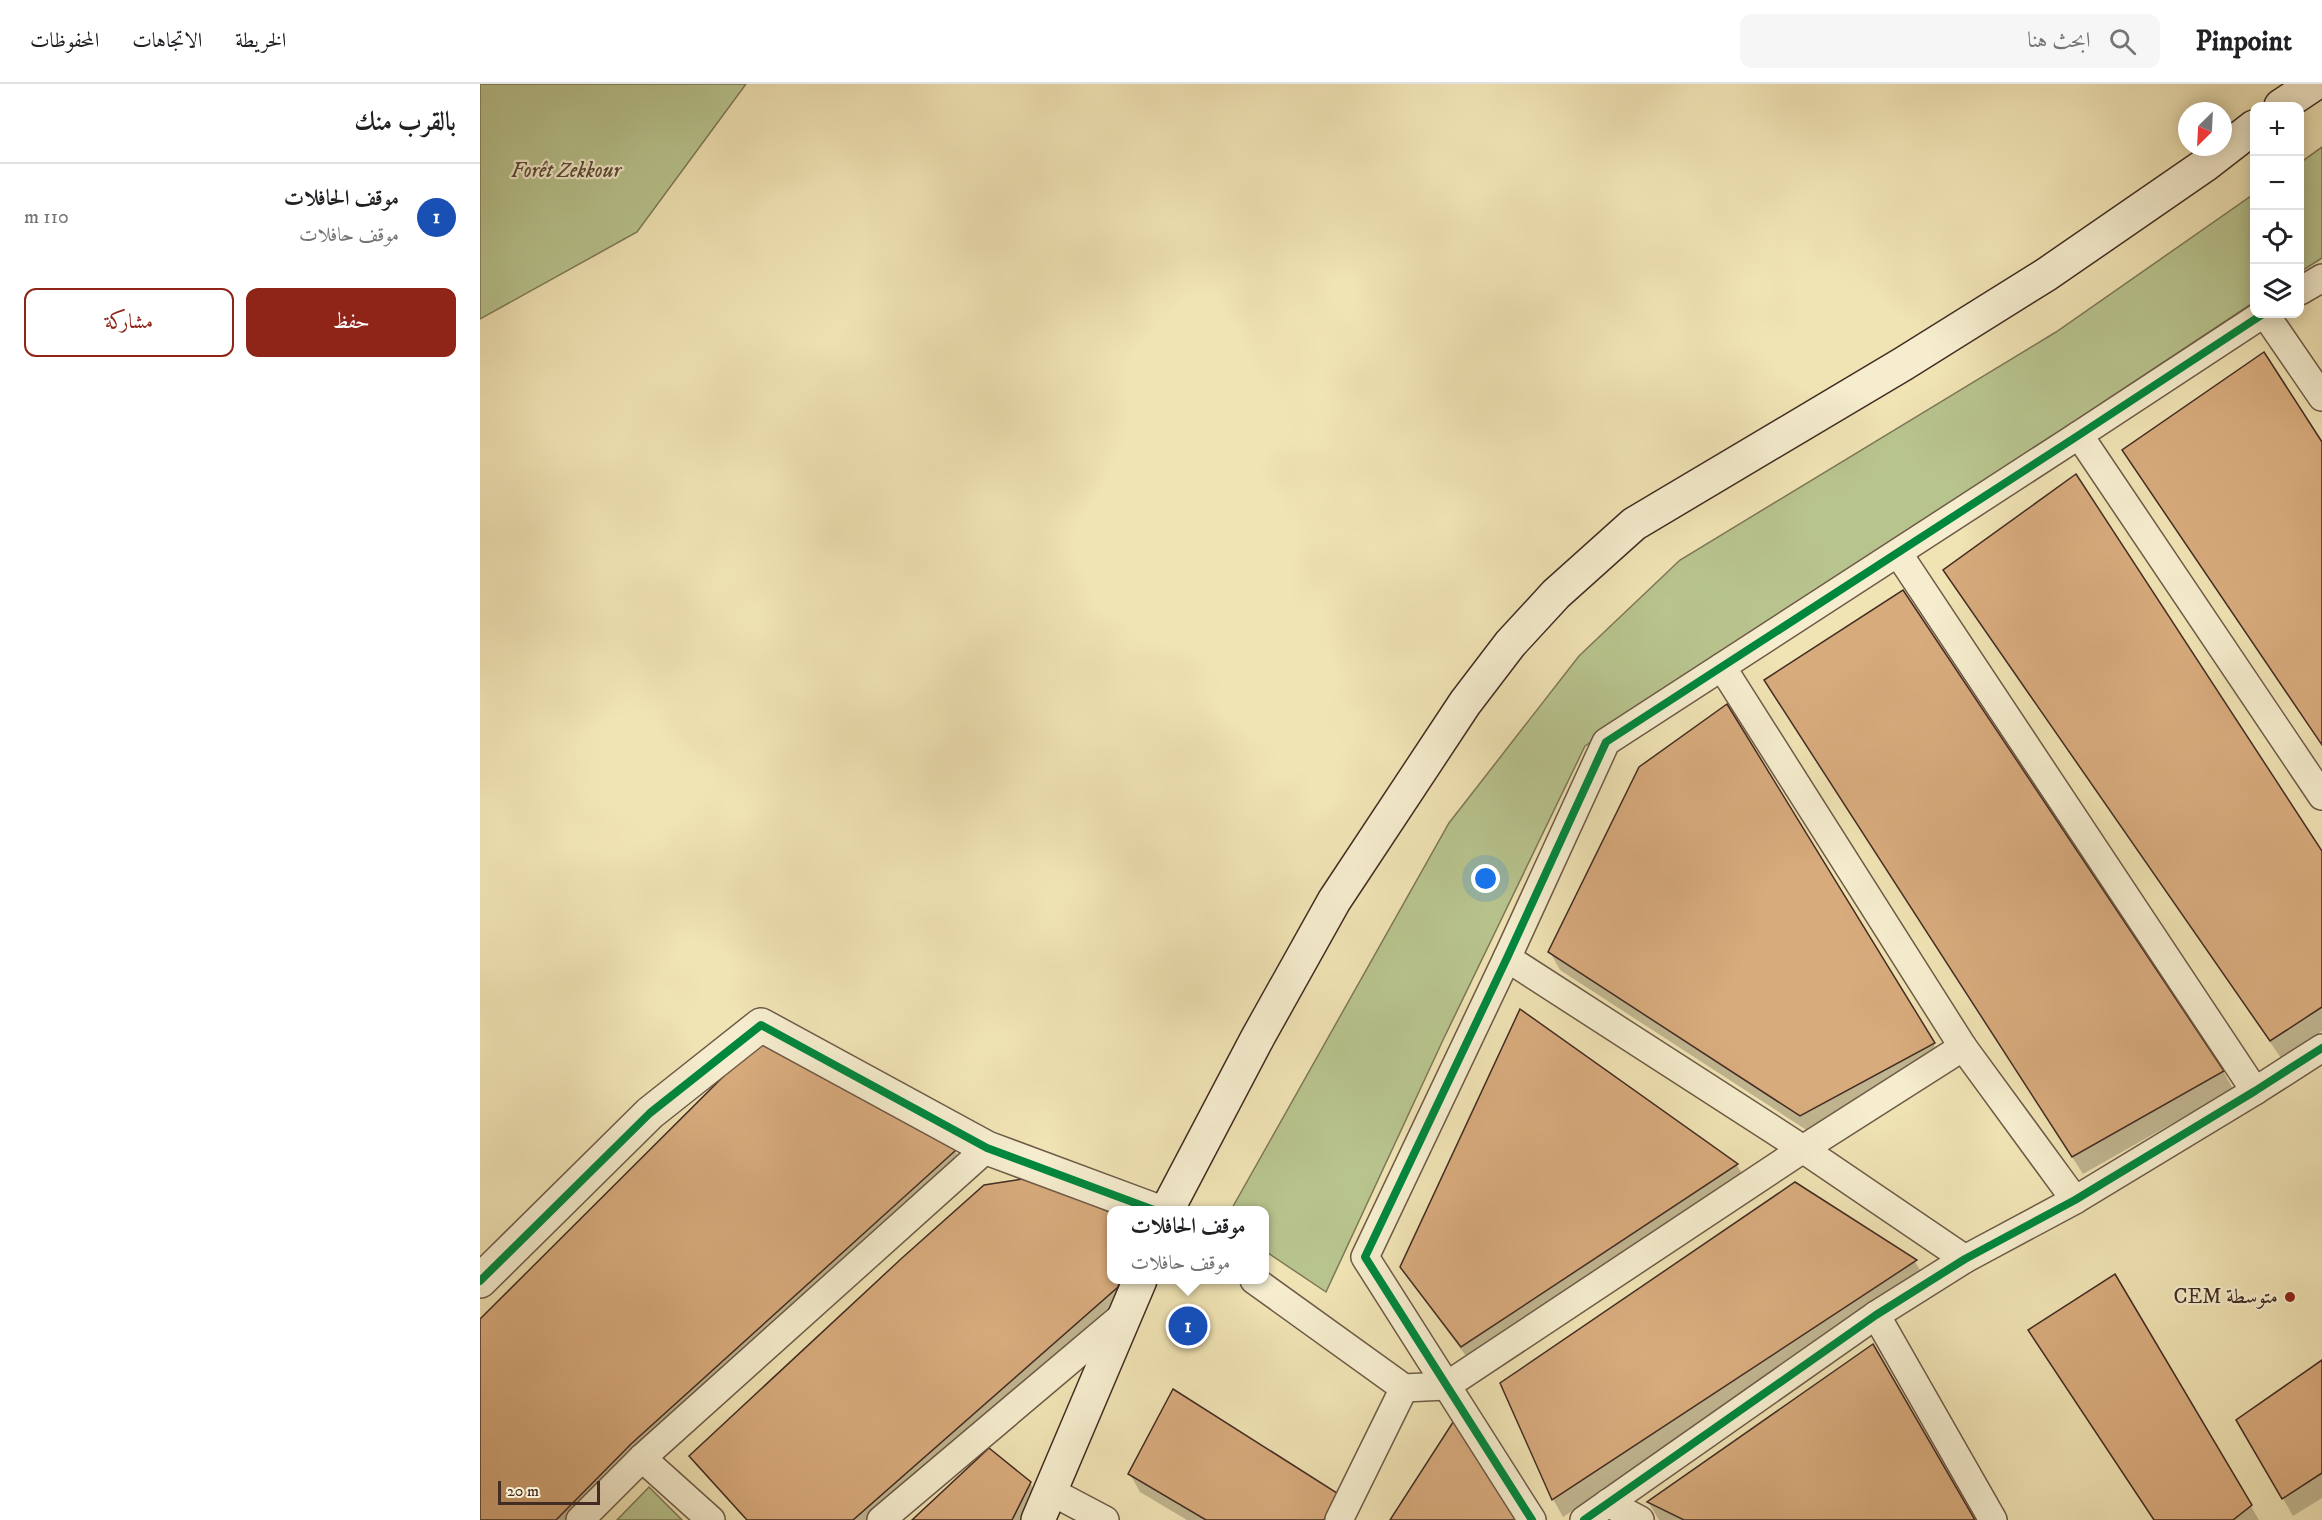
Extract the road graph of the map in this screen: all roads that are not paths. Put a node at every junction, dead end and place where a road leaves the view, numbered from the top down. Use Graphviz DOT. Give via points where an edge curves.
graph roads {
  1 [pos="2314,84"];
  2 [pos="2288,102"];
  3 [pos="2250,130"];
  4 [pos="2322,278"];
  5 [pos="2304,289"];
  6 [pos="2258,318"];
  7 [pos="2267,318"];
  8 [pos="2322,397"];
  9 [pos="2079,435"];
  10 [pos="1899,553"];
  11 [pos="1722,667"];
  12 [pos="2322,796"];
  13 [pos="1507,958"];
  14 [pos="1963,1047"];
  15 [pos="2322,1048"];
  16 [pos="2255,1091"];
  17 [pos="987,1148"];
  18 [pos="1803,1149"];
  19 [pos="2076,1200"];
  20 [pos="1143,1206"];
  21 [pos="1169,1206"];
  22 [pos="1965,1259"];
  23 [pos="480,1281"];
  24 [pos="1138,1284"];
  25 [pos="1260,1284"];
  26 [pos="1127,1312"];
  27 [pos="1876,1315"];
  28 [pos="1446,1386"];
  29 [pos="1404,1388"];
  30 [pos="642,1458"];
  31 [pos="1608,1503"];
  32 [pos="1045,1506"];
  33 [pos="580,1520"];
  34 [pos="711,1520"];
  35 [pos="880,1520"];
  36 [pos="1105,1520"];
  37 [pos="1339,1520"];
  38 [pos="1532,1520"];
  39 [pos="1584,1520"];
  40 [pos="1640,1520"];
  41 [pos="1993,1520"];
  1 -- 2 [label="main road"];
  3 -- 21 [label="main road" via="2047,274 1634,524 1556,594 1510,644 1465,704 1334,901"];
  4 -- 5 [label="street"];
  6 -- 9 [label="street"];
  7 -- 8 [label="street"];
  9 -- 10 [label="street"];
  9 -- 12 [label="street"];
  10 -- 11 [label="street"];
  10 -- 16 [label="street"];
  11 -- 13 [label="street" via="1606,742"];
  11 -- 14 [label="street"];
  13 -- 18 [label="street"];
  13 -- 28 [label="street" via="1365,1257"];
  14 -- 18 [label="street"];
  14 -- 19 [label="street"];
  15 -- 16 [label="street"];
  16 -- 19 [label="street"];
  17 -- 20 [label="main road"];
  17 -- 23 [label="main road" via="760,1024 650,1113"];
  17 -- 30 [label="street"];
  18 -- 22 [label="street"];
  18 -- 28 [label="street"];
  19 -- 22 [label="street"];
  22 -- 27 [label="street"];
  24 -- 26 [label="main road"];
  25 -- 29 [label="street"];
  26 -- 32 [label="main road"];
  26 -- 35 [label="street"];
  27 -- 31 [label="street"];
  27 -- 41 [label="street"];
  28 -- 29 [label="street"];
  28 -- 38 [label="street"];
  29 -- 37 [label="street"];
  30 -- 33 [label="street"];
  30 -- 34 [label="street"];
  31 -- 39 [label="street"];
  31 -- 40 [label="street"];
  32 -- 36 [label="street"];
}
